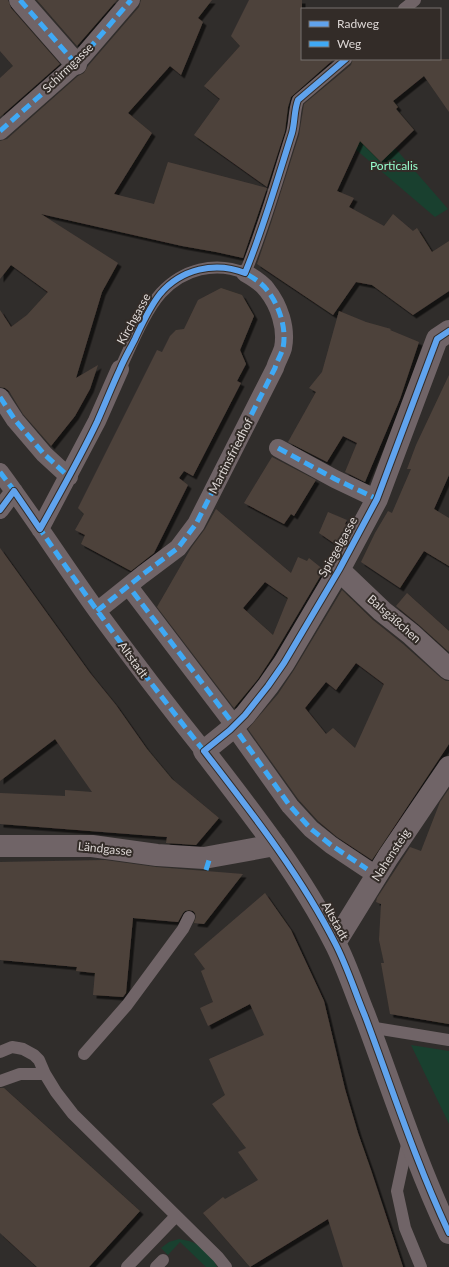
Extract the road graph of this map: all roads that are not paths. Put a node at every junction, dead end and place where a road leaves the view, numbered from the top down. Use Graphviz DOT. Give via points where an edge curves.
graph roads {
  1 [pos="20,0"];
  2 [pos="131,0"];
  3 [pos="415,0"];
  4 [pos="405,8"];
  5 [pos="345,60"];
  6 [pos="76,64"];
  7 [pos="0,131"];
  8 [pos="245,273"];
  9 [pos="445,339"];
  10 [pos="120,369"];
  11 [pos="0,397"];
  12 [pos="278,448"];
  13 [pos="0,472"];
  14 [pos="68,477"];
  15 [pos="14,491"];
  16 [pos="377,499"];
  17 [pos="0,510"];
  18 [pos="40,529"];
  19 [pos="339,570"];
  20 [pos="132,592"];
  21 [pos="97,611"];
  22 [pos="449,668"];
  23 [pos="204,751"];
  24 [pos="449,767"];
  25 [pos="275,845"];
  26 [pos="0,846"];
  27 [pos="367,868"];
  28 [pos="189,917"];
  29 [pos="336,943"];
  30 [pos="369,1027"];
  31 [pos="449,1040"];
  32 [pos="0,1052"];
  33 [pos="84,1054"];
  34 [pos="45,1074"];
  35 [pos="2,1085"];
  36 [pos="407,1129"];
  37 [pos="176,1216"];
  38 [pos="449,1233"];
  39 [pos="127,1267"];
  40 [pos="226,1267"];
  41 [pos="421,1267"];
  1 -- 6 [label="street"];
  2 -- 6 [label="street, Schirmgasse"];
  3 -- 4 [label="lane"];
  5 -- 8 [label="lane" via="298,100 292,132"];
  6 -- 7 [label="street, Schirmgasse"];
  8 -- 10 [label="lane, Kirchgasse" via="214,267 192,271 174,281 149,310"];
  8 -- 21 [label="street, Martinsfriedhof" via="266,288 282,318 283,347 275,368 196,524 178,548"];
  9 -- 16 [label="street, Spiegelgasse"];
  10 -- 14 [label="street, Kirchgasse"];
  11 -- 14 [label="street" via="15,420"];
  12 -- 16 [label="street"];
  13 -- 15 [label="street, Altstadt"];
  14 -- 18 [label="street, Kirchgasse"];
  15 -- 17 [label="street"];
  15 -- 18 [label="street, Altstadt"];
  16 -- 19 [label="street, Spiegelgasse"];
  18 -- 21 [label="street, Altstadt"];
  19 -- 22 [label="street, Balsgäßchen" via="382,611"];
  19 -- 23 [label="street, Spiegelgasse" via="268,686 230,730"];
  20 -- 27 [label="street" via="235,727 290,806 311,829"];
  21 -- 23 [label="street, Altstadt"];
  23 -- 25 [label="street, Altstadt"];
  24 -- 29 [label="street, Nahensteig" via="388,858"];
  25 -- 26 [label="street, Ländgasse" via="208,864 92,846"];
  25 -- 29 [label="street, Altstadt"];
  28 -- 33 [label="lane" via="183,929 127,1005"];
  29 -- 30 [label="street, Altstadt"];
  30 -- 31 [label="lane"];
  30 -- 36 [label="street, Altstadt"];
  32 -- 34 [label="lane" via="12,1047 23,1049 40,1060"];
  34 -- 35 [label="lane" via="20,1074"];
  34 -- 37 [label="lane" via="73,1114"];
  36 -- 38 [label="street, Altstadt"];
  36 -- 41 [label="lane" via="396,1191 405,1228"];
  37 -- 39 [label="lane"];
  37 -- 40 [label="lane"];
}
